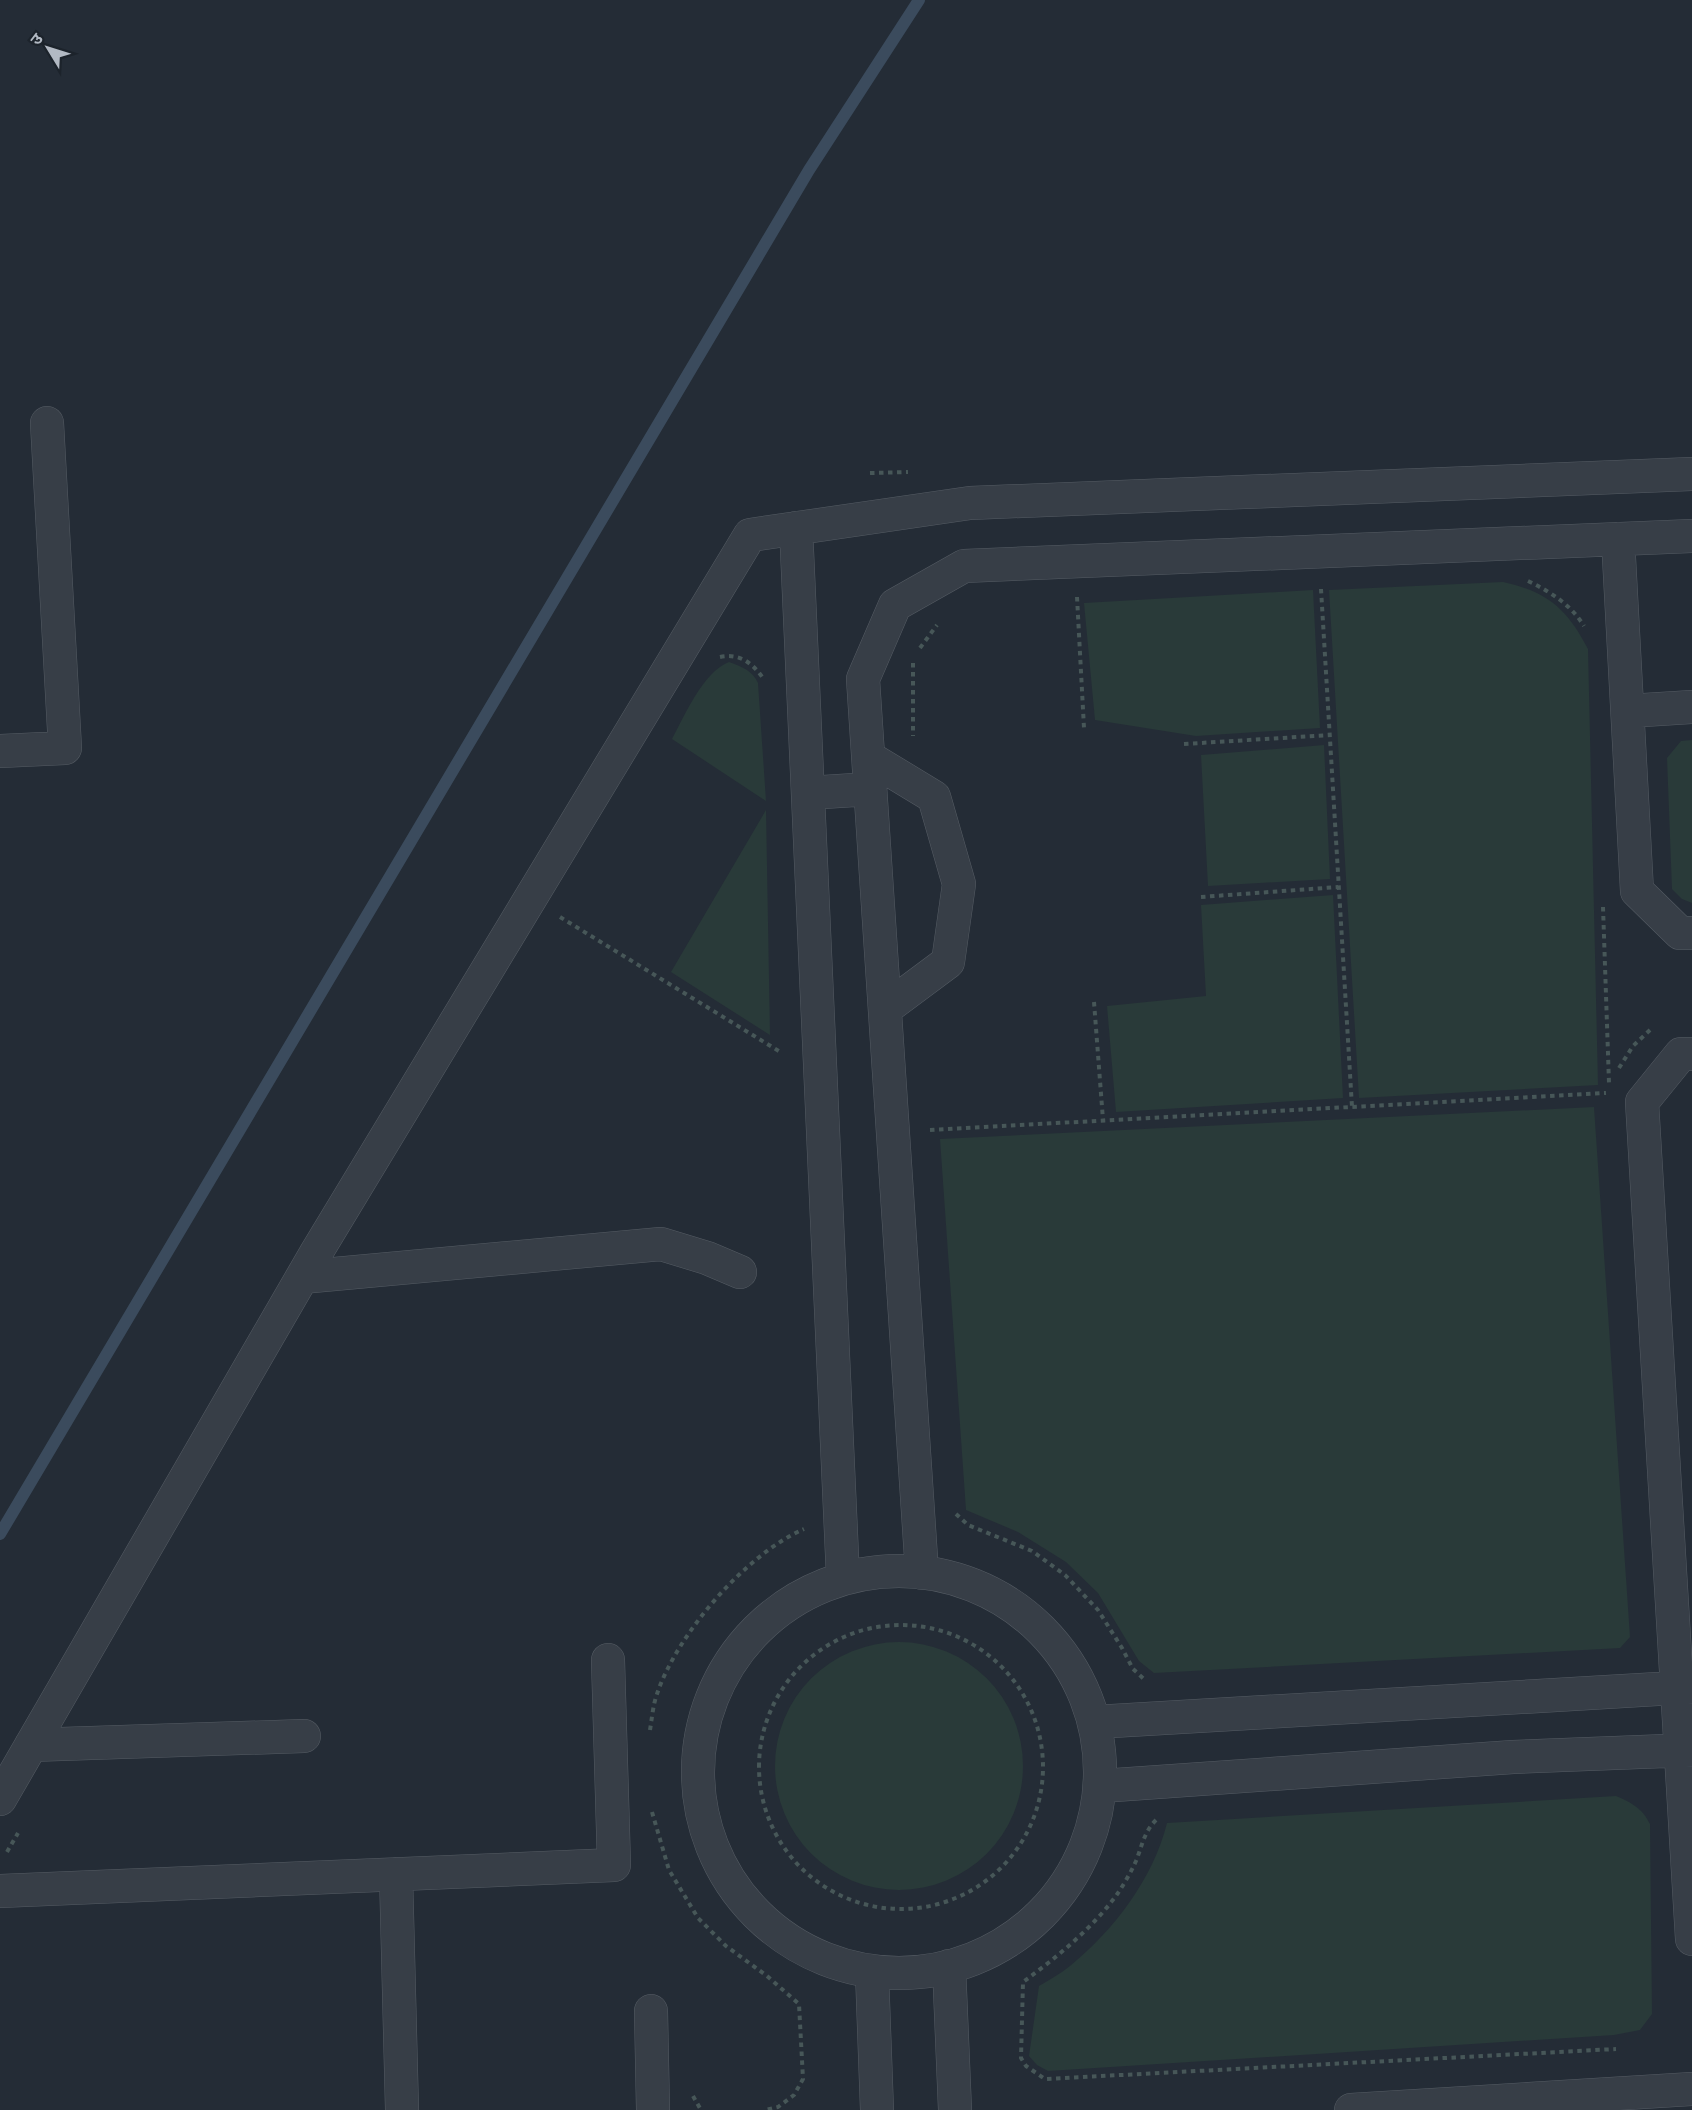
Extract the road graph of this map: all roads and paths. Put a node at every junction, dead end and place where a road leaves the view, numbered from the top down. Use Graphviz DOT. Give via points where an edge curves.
graph roads {
  1 [pos="47,423"];
  2 [pos="1692,474"];
  3 [pos="796,528"];
  4 [pos="1692,536"];
  5 [pos="1618,539"];
  6 [pos="1527,580"];
  7 [pos="1321,582"];
  8 [pos="1065,596"];
  9 [pos="944,619"];
  10 [pos="1590,635"];
  11 [pos="917,653"];
  12 [pos="716,657"];
  13 [pos="913,661"];
  14 [pos="764,689"];
  15 [pos="1692,707"];
  16 [pos="1628,711"];
  17 [pos="1084,728"];
  18 [pos="913,735"];
  19 [pos="1330,735"];
  20 [pos="1184,744"];
  21 [pos="0,750"];
  22 [pos="868,756"];
  23 [pos="870,789"];
  24 [pos="808,794"];
  25 [pos="1339,887"];
  26 [pos="1201,897"];
  27 [pos="1603,903"];
  28 [pos="555,914"];
  29 [pos="1692,933"];
  30 [pos="1094,1002"];
  31 [pos="885,1009"];
  32 [pos="1657,1024"];
  33 [pos="782,1041"];
  34 [pos="782,1053"];
  35 [pos="1692,1054"];
  36 [pos="783,1065"];
  37 [pos="1609,1093"];
  38 [pos="1606,1104"];
  39 [pos="1352,1107"];
  40 [pos="1103,1120"];
  41 [pos="930,1130"];
  42 [pos="740,1272"];
  43 [pos="302,1277"];
  44 [pos="951,1510"];
  45 [pos="807,1527"];
  46 [pos="922,1573"];
  47 [pos="843,1578"];
  48 [pos="926,1626"];
  49 [pos="608,1660"];
  50 [pos="1154,1683"];
  51 [pos="1684,1688"];
  52 [pos="1095,1722"];
  53 [pos="304,1736"];
  54 [pos="648,1736"];
  55 [pos="31,1745"];
  56 [pos="1686,1750"];
  57 [pos="1101,1786"];
  58 [pos="0,1799"];
  59 [pos="649,1803"];
  60 [pos="1160,1817"];
  61 [pos="396,1875"];
  62 [pos="0,1891"];
  63 [pos="1692,1939"];
  64 [pos="949,1966"];
  65 [pos="872,1973"];
  66 [pos="651,2010"];
  67 [pos="1616,2049"];
  68 [pos="1692,2089"];
  69 [pos="693,2096"];
  70 [pos="402,2110"];
  71 [pos="653,2110"];
  72 [pos="701,2110"];
  73 [pos="765,2110"];
  74 [pos="877,2110"];
  75 [pos="955,2110"];
  76 [pos="1351,2110"];
  1 -- 21 [label="street" via="65,748"];
  2 -- 3 [label="street" via="970,503"];
  3 -- 24 [label="street"];
  3 -- 43 [label="street" via="750,535"];
  4 -- 5 [label="street"];
  5 -- 16 [label="street"];
  5 -- 22 [label="street" via="964,566 895,605 863,679"];
  6 -- 10 [label="path" via="1548,590 1576,612"];
  7 -- 19 [label="path"];
  8 -- 17 [label="path" via="1077,596"];
  9 -- 11 [label="path"];
  12 -- 14 [label="path" via="741,657 763,677"];
  13 -- 18 [label="path"];
  15 -- 16 [label="street"];
  16 -- 29 [label="street" via="1637,891 1680,933"];
  19 -- 20 [label="path"];
  19 -- 25 [label="path"];
  22 -- 23 [label="street"];
  22 -- 31 [label="street" via="934,797 959,884 948,962"];
  23 -- 24 [label="street"];
  23 -- 31 [label="street"];
  24 -- 47 [label="street"];
  25 -- 26 [label="path"];
  25 -- 39 [label="path"];
  27 -- 37 [label="path"];
  28 -- 34 [label="path"];
  30 -- 40 [label="path"];
  31 -- 46 [label="street"];
  32 -- 37 [label="path" via="1625,1056"];
  33 -- 34 [label="path"];
  34 -- 36 [label="path"];
  35 -- 51 [label="street" via="1681,1054 1642,1102 1674,1651"];
  37 -- 38 [label="path"];
  37 -- 39 [label="path"];
  39 -- 40 [label="path"];
  40 -- 41 [label="path"];
  42 -- 43 [label="street" via="661,1244"];
  43 -- 55 [label="street"];
  44 -- 50 [label="path" via="968,1525 1032,1551 1065,1575 1098,1610 1133,1669 1143,1680"];
  45 -- 54 [label="path" via="788,1536 747,1567 701,1618 673,1657 657,1695"];
  46 -- 47 [label="street" via="905,1569"];
  46 -- 52 [label="street" via="969,1581 1026,1613 1069,1661"];
  47 -- 65 [label="street" via="777,1611 730,1660 702,1723 698,1791 715,1857 753,1913 807,1953"];
  48 -- 48 [label="path" via="968,1641 1007,1671 1032,1711 1043,1758 1038,1807 1017,1850 982,1884 938,1905 890,1910 843,1898 803,1872 774,1833 760,1790 760,1745 774,1702 801,1666 838,1639 880,1626"];
  49 -- 61 [label="street" via="614,1865"];
  51 -- 52 [label="street"];
  51 -- 56 [label="street"];
  52 -- 57 [label="street"];
  53 -- 55 [label="street"];
  55 -- 58 [label="street"];
  56 -- 57 [label="street" via="1513,1757"];
  56 -- 63 [label="street"];
  57 -- 64 [label="street" via="1085,1851 1050,1906 999,1948"];
  59 -- 73 [label="path" via="669,1870 698,1918 726,1946 800,2004 803,2079 794,2096"];
  60 -- 67 [label="path" via="1146,1831 1135,1863 1112,1901 1093,1923 1023,1982 1021,2058 1045,2079"];
  61 -- 62 [label="street"];
  61 -- 70 [label="street"];
  64 -- 65 [label="street"];
  64 -- 75 [label="street"];
  65 -- 74 [label="street"];
  66 -- 71 [label="street"];
  68 -- 76 [label="street"];
  69 -- 72 [label="path"];
}
